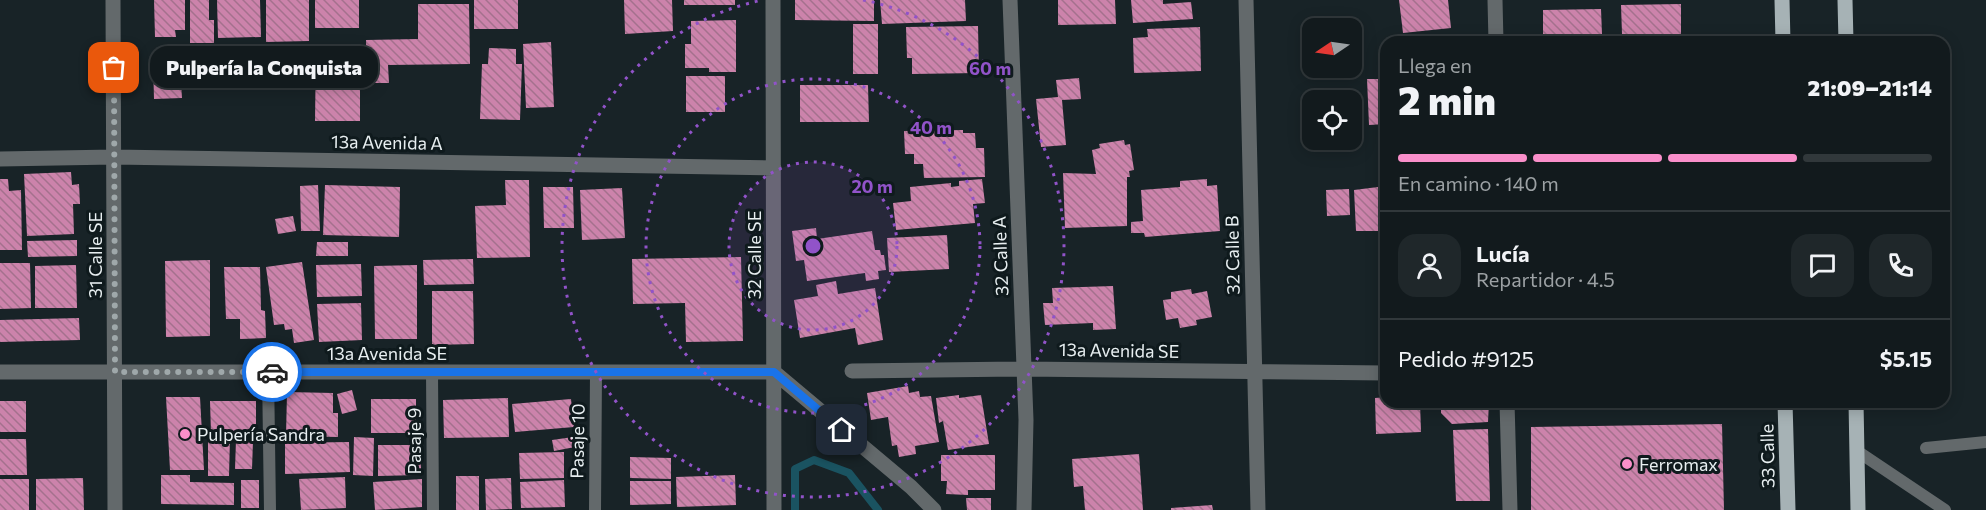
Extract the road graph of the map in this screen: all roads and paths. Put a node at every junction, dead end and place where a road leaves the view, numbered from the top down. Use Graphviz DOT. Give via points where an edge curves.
graph roads {
  1 [pos="113,0"];
  2 [pos="773,0"];
  3 [pos="1010,0"];
  4 [pos="1246,0"];
  5 [pos="1495,0"];
  6 [pos="1782,0"];
  7 [pos="1845,0"];
  8 [pos="1497,36"];
  9 [pos="1783,36"];
  10 [pos="1846,36"];
  11 [pos="114,157"];
  12 [pos="0,159"];
  13 [pos="774,168"];
  14 [pos="1024,369"];
  15 [pos="852,371"];
  16 [pos="0,372"];
  17 [pos="115,372"];
  18 [pos="268,372"];
  19 [pos="432,372"];
  20 [pos="596,372"];
  21 [pos="774,372"];
  22 [pos="1255,372"];
  23 [pos="1380,374"];
  24 [pos="1507,408"];
  25 [pos="1785,408"];
  26 [pos="1856,408"];
  27 [pos="1986,442"];
  28 [pos="1926,448"];
  29 [pos="1857,452"];
  30 [pos="115,510"];
  31 [pos="270,510"];
  32 [pos="433,510"];
  33 [pos="595,510"];
  34 [pos="774,510"];
  35 [pos="934,510"];
  36 [pos="1024,510"];
  37 [pos="1258,510"];
  38 [pos="1510,510"];
  39 [pos="1788,510"];
  40 [pos="1858,510"];
  41 [pos="1944,510"];
  1 -- 11 [label="street, 31 Calle SE"];
  2 -- 13 [label="street, 32 Calle SE"];
  3 -- 14 [label="street, 32 Calle A"];
  4 -- 22 [label="street, 32 Calle B"];
  5 -- 8 [label="street"];
  6 -- 9 [label="main road"];
  7 -- 10 [label="main road"];
  11 -- 12 [label="street, 13a Avenida A"];
  11 -- 13 [label="street, 13a Avenida A"];
  11 -- 17 [label="street, 31 Calle SE"];
  13 -- 21 [label="street, 32 Calle SE"];
  14 -- 15 [label="street, 13a Avenida SE"];
  14 -- 22 [label="street, 13a Avenida SE"];
  14 -- 36 [label="street, 32 Calle A"];
  16 -- 17 [label="street, 13a Avenida SE"];
  17 -- 18 [label="street, 13a Avenida SE"];
  17 -- 30 [label="street, 31 Calle SE"];
  18 -- 19 [label="street, 13a Avenida SE"];
  18 -- 31 [label="lane"];
  19 -- 20 [label="street, 13a Avenida SE"];
  19 -- 32 [label="lane, Pasaje 9"];
  20 -- 21 [label="street, 13a Avenida SE"];
  20 -- 33 [label="lane, Pasaje 10"];
  21 -- 34 [label="street, 32 Calle SE"];
  21 -- 35 [label="street"];
  22 -- 23 [label="street, 13a Avenida SE"];
  22 -- 37 [label="street, 32 Calle B"];
  24 -- 38 [label="street"];
  25 -- 39 [label="main road, 33 Calle"];
  26 -- 29 [label="main road"];
  27 -- 28 [label="lane"];
  29 -- 40 [label="main road"];
  29 -- 41 [label="lane"];
}
